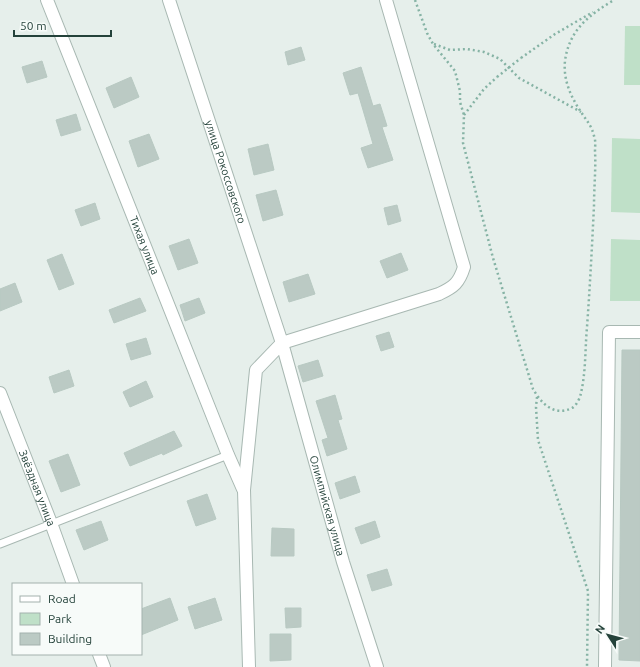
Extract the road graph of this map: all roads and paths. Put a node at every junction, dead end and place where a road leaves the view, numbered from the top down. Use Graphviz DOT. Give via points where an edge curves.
graph roads {
  1 [pos="47,0"];
  2 [pos="169,0"];
  3 [pos="386,0"];
  4 [pos="415,0"];
  5 [pos="614,0"];
  6 [pos="596,11"];
  7 [pos="433,44"];
  8 [pos="581,112"];
  9 [pos="464,115"];
  10 [pos="640,332"];
  11 [pos="282,343"];
  12 [pos="0,393"];
  13 [pos="537,396"];
  14 [pos="228,455"];
  15 [pos="244,490"];
  16 [pos="51,523"];
  17 [pos="0,544"];
  18 [pos="73,583"];
  19 [pos="99,655"];
  20 [pos="104,667"];
  21 [pos="249,667"];
  22 [pos="377,667"];
  23 [pos="587,667"];
  24 [pos="605,667"];
  1 -- 14 [label="street, Тихая улица"];
  2 -- 11 [label="street, улица Рокоссовского"];
  3 -- 11 [label="street" via="464,267 452,288 439,294"];
  4 -- 7 [label="path"];
  5 -- 6 [label="path"];
  6 -- 8 [label="path" via="575,32 568,46 565,62 566,80"];
  6 -- 9 [label="path, bridge" via="555,34 521,58 484,88"];
  7 -- 8 [label="path" via="450,50 484,52 500,59 519,78"];
  7 -- 9 [label="path" via="455,71"];
  8 -- 13 [label="path" via="595,137 596,161 584,376 581,395 572,408 552,410"];
  9 -- 13 [label="path" via="463,143 491,250"];
  10 -- 24 [label="street" via="609,332"];
  11 -- 15 [label="street" via="256,370"];
  11 -- 22 [label="street, Олимпийская улица" via="343,562"];
  12 -- 16 [label="street, Звёздная улица"];
  13 -- 23 [label="path" via="538,440 588,591"];
  14 -- 15 [label="street, Тихая улица"];
  14 -- 16 [label="lane"];
  15 -- 21 [label="street"];
  16 -- 17 [label="lane"];
  16 -- 18 [label="street, Звёздная улица"];
  19 -- 20 [label="street"];
}
